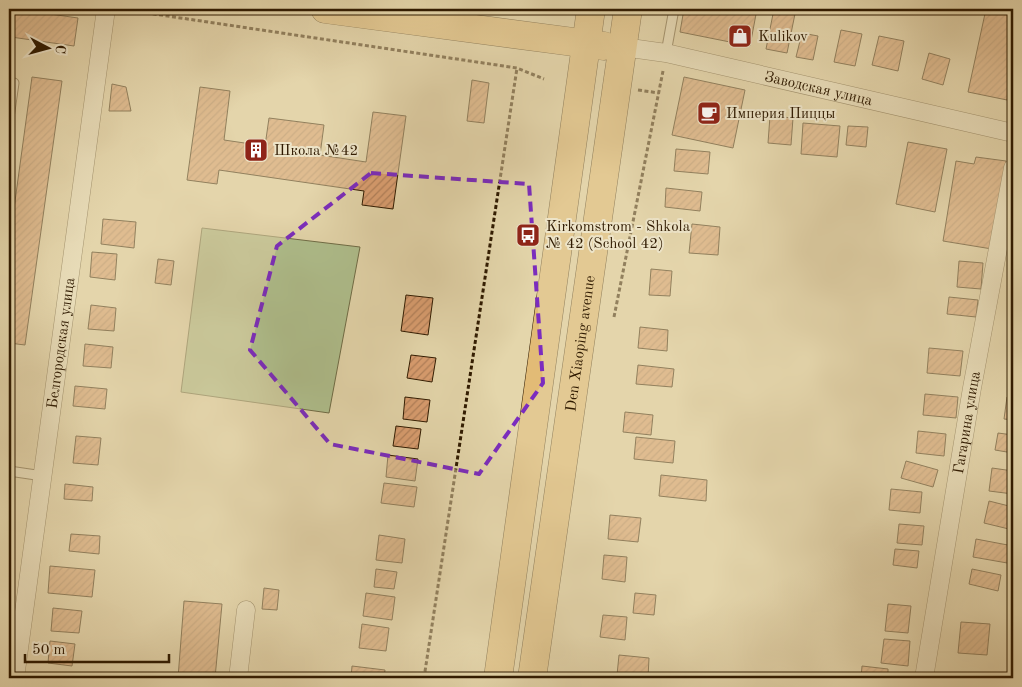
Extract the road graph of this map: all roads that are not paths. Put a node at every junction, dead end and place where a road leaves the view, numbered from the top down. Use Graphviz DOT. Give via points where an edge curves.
graph roads {
  1 [pos="106,9"];
  2 [pos="325,9"];
  3 [pos="591,9"];
  4 [pos="628,9"];
  5 [pos="674,9"];
  6 [pos="586,45"];
  7 [pos="623,47"];
  8 [pos="664,62"];
  9 [pos="14,83"];
  10 [pos="9,118"];
  11 [pos="1013,133"];
  12 [pos="1013,168"];
  13 [pos="9,472"];
  14 [pos="43,476"];
  15 [pos="246,610"];
  16 [pos="15,678"];
  17 [pos="238,678"];
  18 [pos="498,678"];
  19 [pos="532,678"];
  20 [pos="924,678"];
  1 -- 14 [label="street, Белгородская улица"];
  2 -- 6 [label="main road"];
  3 -- 6 [label="main road"];
  4 -- 7 [label="main road, Den Xiaoping avenue"];
  5 -- 8 [label="lane"];
  6 -- 7 [label="main road"];
  6 -- 18 [label="main road"];
  7 -- 8 [label="street, Заводская улица"];
  7 -- 19 [label="main road, Den Xiaoping avenue"];
  8 -- 11 [label="street, Заводская улица"];
  9 -- 10 [label="lane"];
  12 -- 20 [label="street, Гагарина улица" via="972,388"];
  13 -- 14 [label="lane"];
  14 -- 16 [label="street, Белгородская улица"];
  15 -- 17 [label="street"];
}
